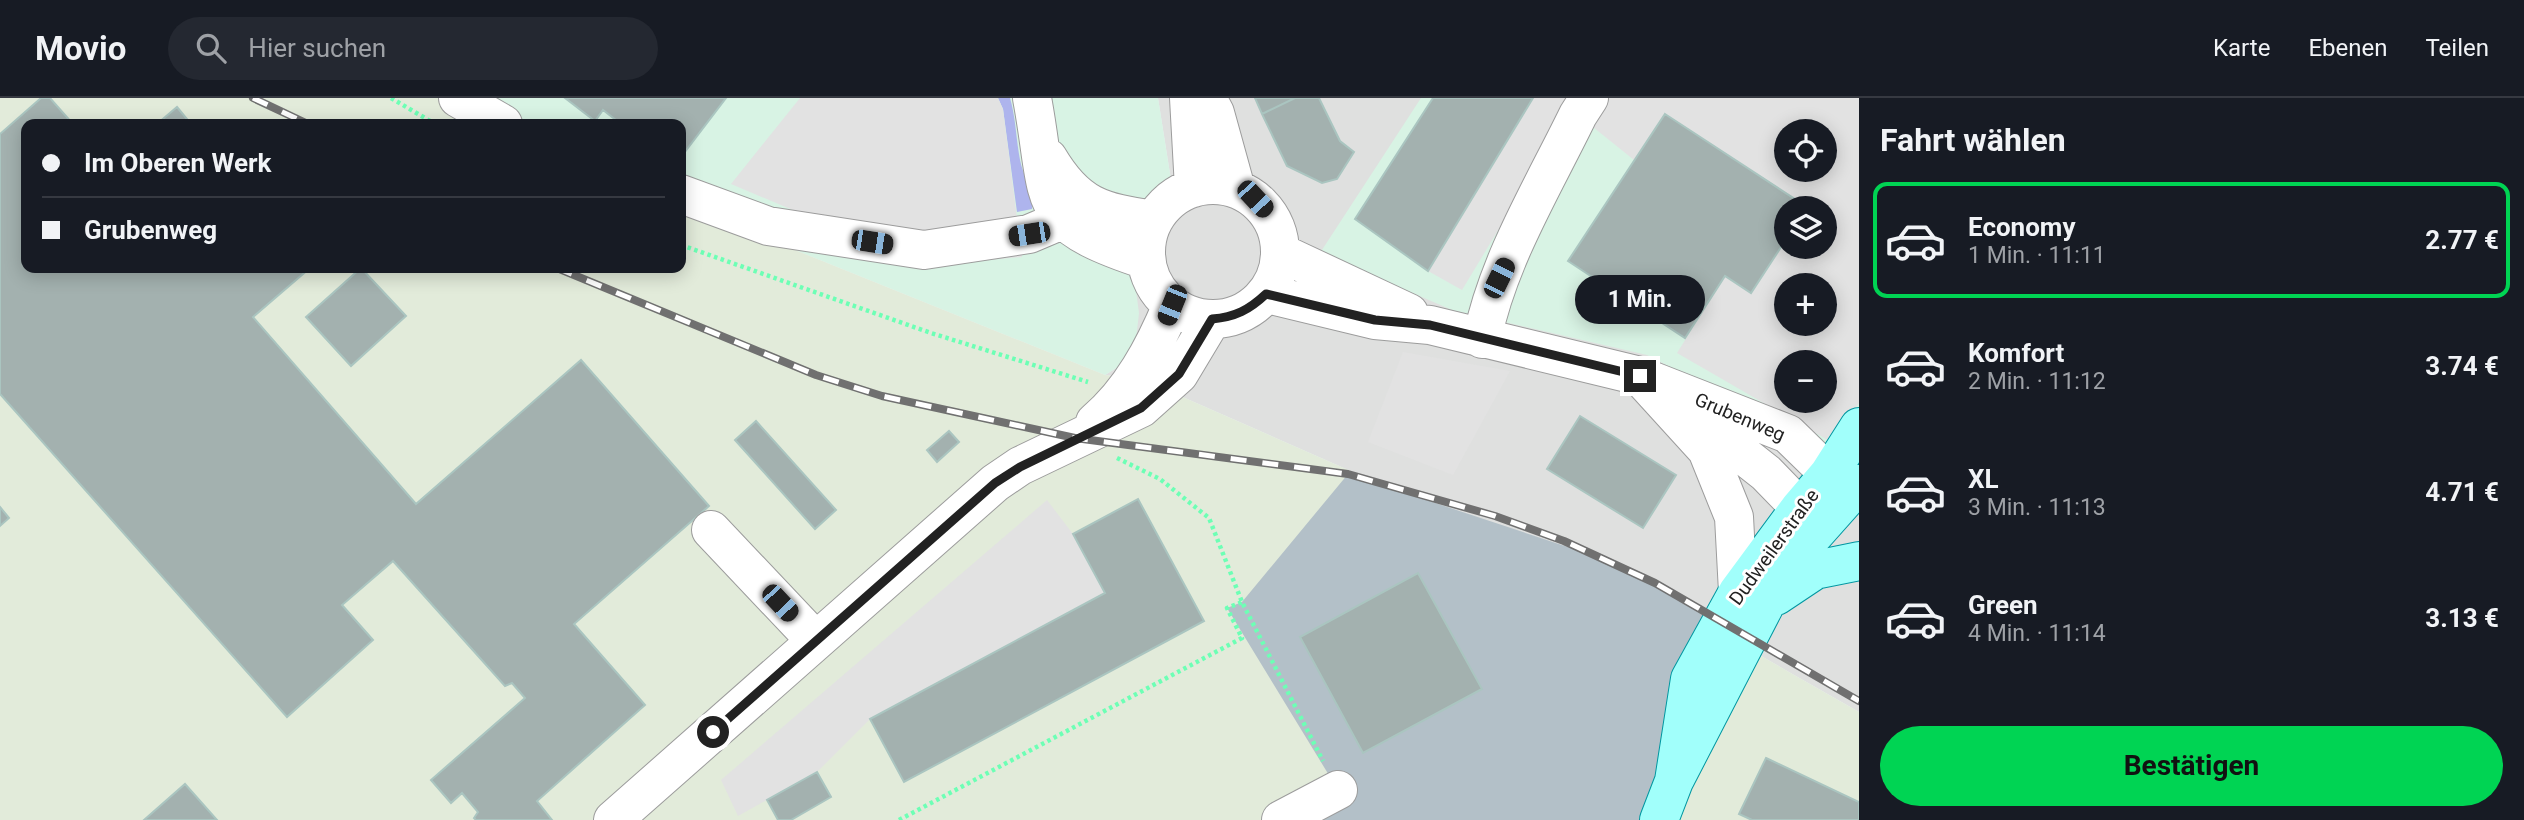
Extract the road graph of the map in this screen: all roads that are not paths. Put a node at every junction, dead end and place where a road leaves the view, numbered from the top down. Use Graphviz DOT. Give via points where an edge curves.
graph roads {
  1 [pos="458,98"];
  2 [pos="1032,98"];
  3 [pos="1188,98"];
  4 [pos="1207,98"];
  5 [pos="1589,98"];
  6 [pos="494,119"];
  7 [pos="1041,147"];
  8 [pos="1194,188"];
  9 [pos="1236,188"];
  10 [pos="686,196"];
  11 [pos="1062,220"];
  12 [pos="1154,220"];
  13 [pos="1281,253"];
  14 [pos="1146,260"];
  15 [pos="1266,294"];
  16 [pos="1172,305"];
  17 [pos="1212,319"];
  18 [pos="1430,325"];
  19 [pos="1482,339"];
  20 [pos="1640,376"];
  21 [pos="1859,427"];
  22 [pos="1075,438"];
  23 [pos="1849,489"];
  24 [pos="1810,518"];
  25 [pos="711,530"];
  26 [pos="1859,554"];
  27 [pos="1859,561"];
  28 [pos="1752,597"];
  29 [pos="816,641"];
  30 [pos="1338,790"];
  31 [pos="613,820"];
  32 [pos="1281,820"];
  33 [pos="1659,820"];
  1 -- 6 [label="street"];
  2 -- 7 [label="street"];
  3 -- 8 [label="street"];
  4 -- 9 [label="street"];
  5 -- 19 [label="street" via="1499,278"];
  7 -- 11 [label="street" via="1046,194"];
  7 -- 12 [label="street" via="1076,197 1098,209"];
  8 -- 9 [label="street"];
  8 -- 12 [label="street" via="1178,194"];
  9 -- 13 [label="street" via="1269,214"];
  10 -- 11 [label="street" via="768,226 924,250 1029,234"];
  11 -- 14 [label="street" via="1104,246"];
  12 -- 14 [label="street"];
  13 -- 15 [label="street"];
  13 -- 18 [label="street, Grubenweg"];
  14 -- 16 [label="street" via="1151,277"];
  15 -- 17 [label="street" via="1242,313"];
  15 -- 18 [label="street, Grubenweg" via="1375,320"];
  16 -- 17 [label="street" via="1184,313"];
  16 -- 22 [label="street" via="1157,340 1122,392 1105,414"];
  17 -- 22 [label="street" via="1179,374 1160,392 1141,408"];
  18 -- 19 [label="street, Grubenweg"];
  19 -- 20 [label="street, Grubenweg"];
  20 -- 23 [label="street, Grubenweg" via="1788,434"];
  20 -- 24 [label="street, Grubenweg" via="1766,473"];
  20 -- 28 [label="street" via="1707,450 1734,517"];
  21 -- 23 [label="main road, Dudweilerstraße"];
  22 -- 29 [label="street" via="995,483"];
  23 -- 24 [label="main road, Dudweilerstraße"];
  24 -- 26 [label="main road"];
  24 -- 28 [label="main road, Dudweilerstraße" via="1794,557"];
  25 -- 29 [label="street"];
  27 -- 28 [label="main road" via="1815,570"];
  28 -- 33 [label="main road, Dudweilerstraße"];
  29 -- 31 [label="street"];
  30 -- 32 [label="street"];
}
